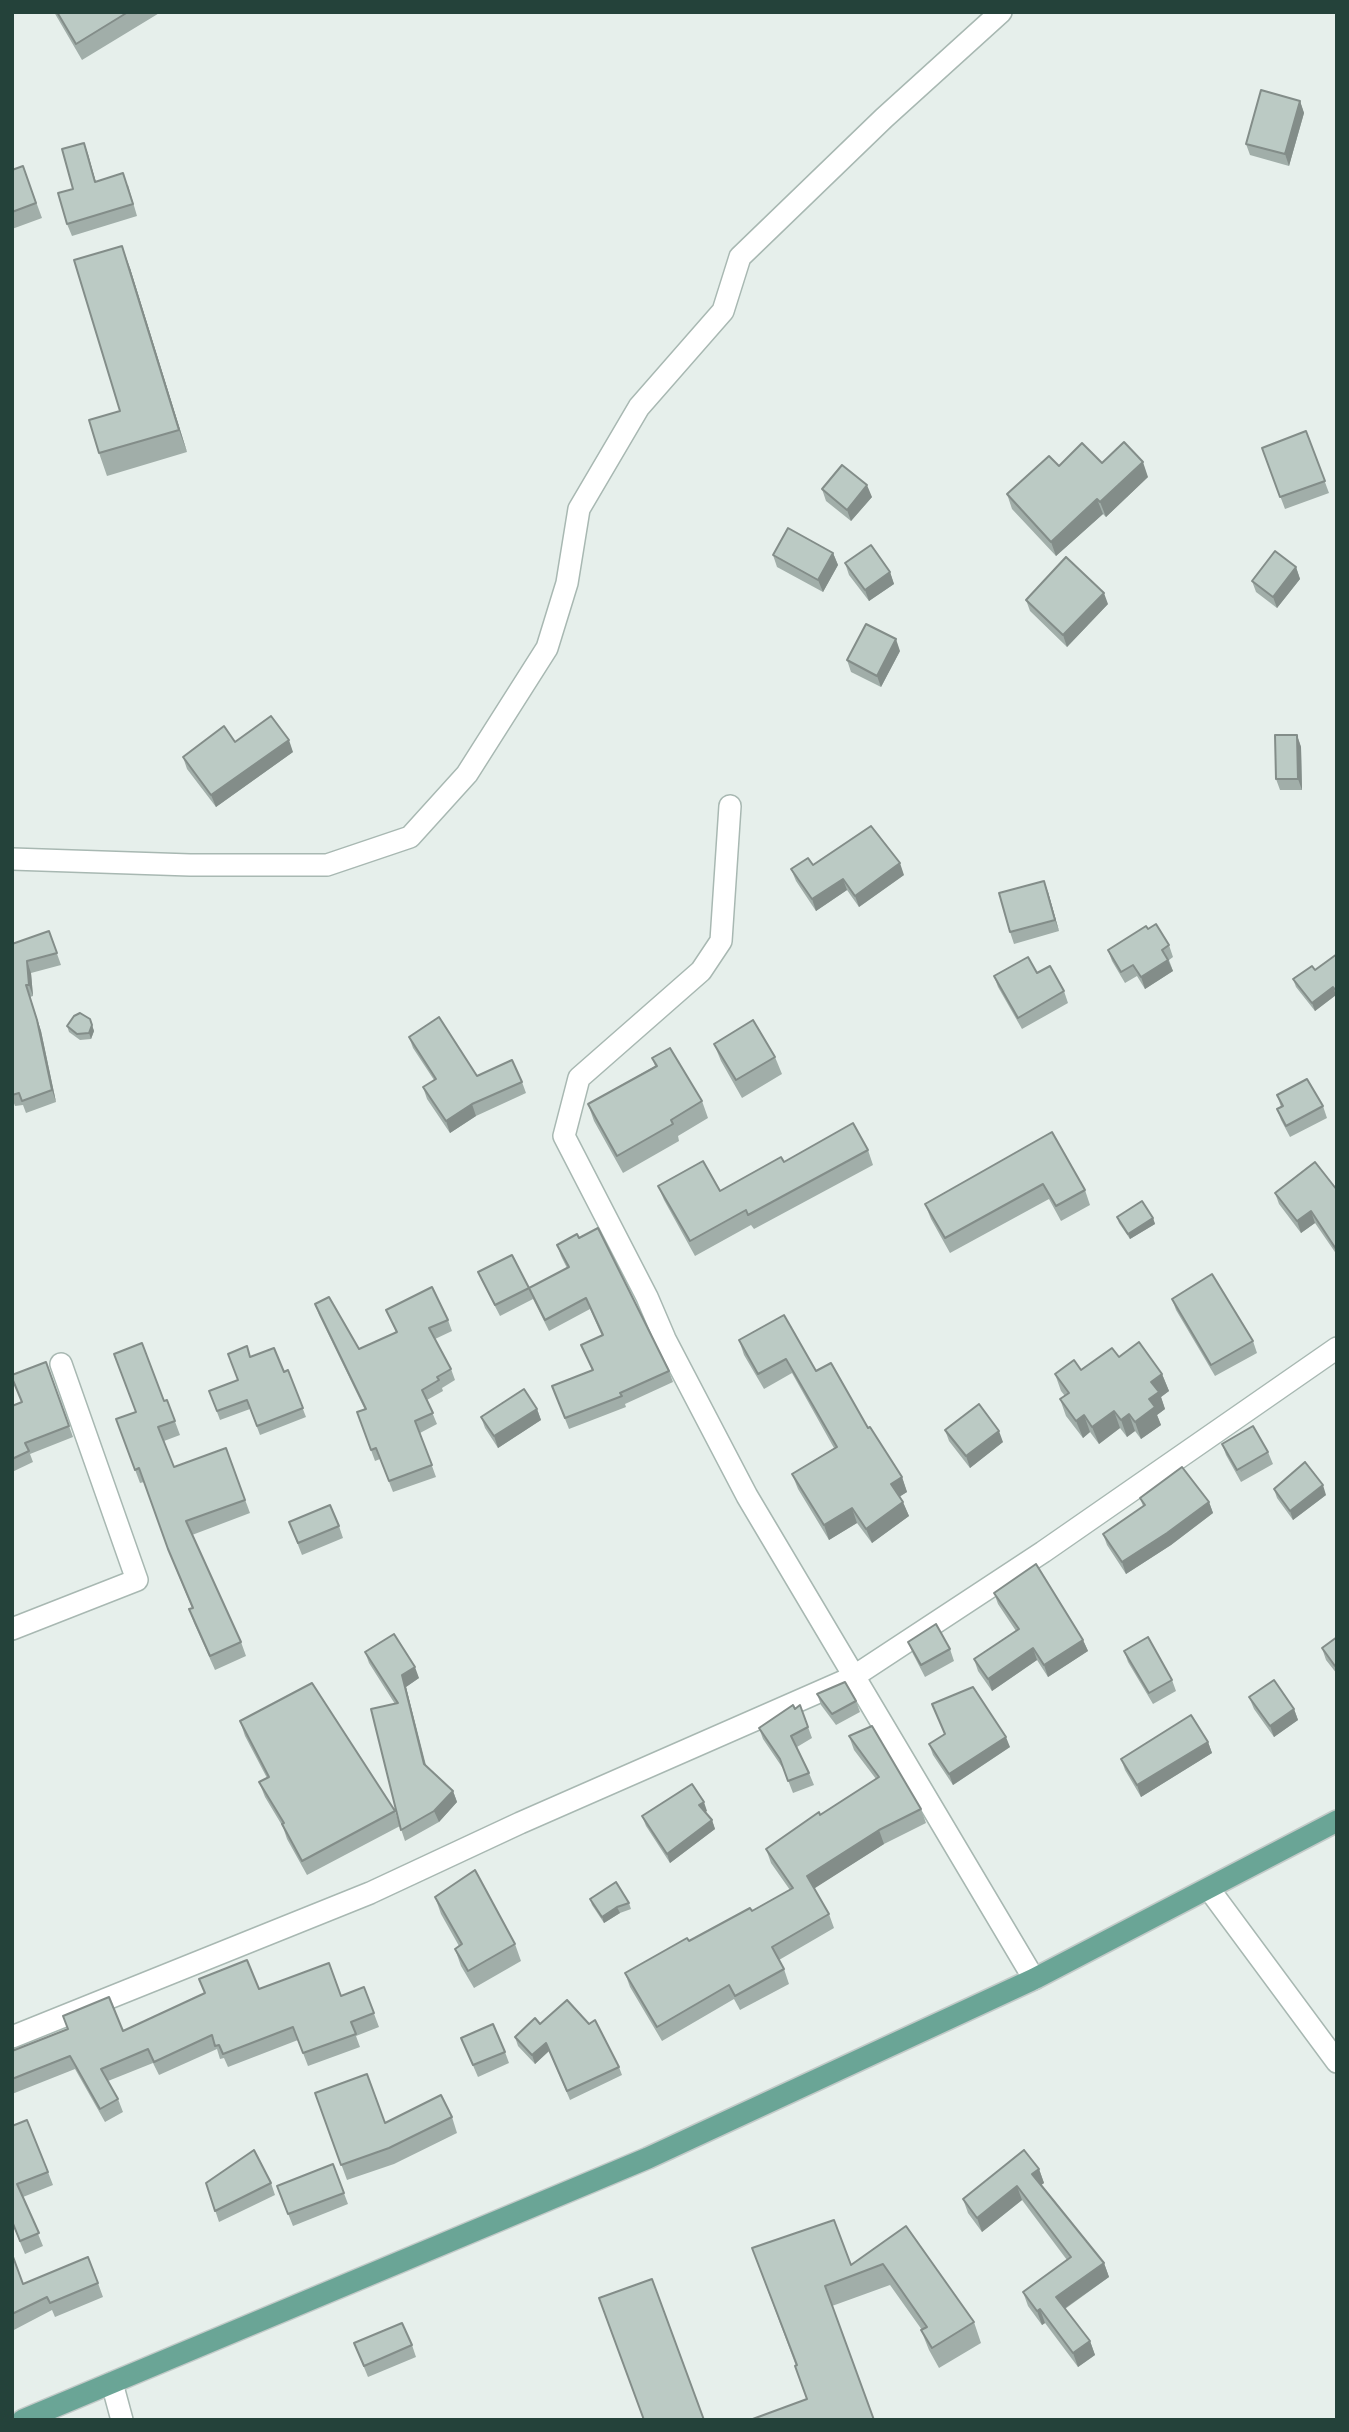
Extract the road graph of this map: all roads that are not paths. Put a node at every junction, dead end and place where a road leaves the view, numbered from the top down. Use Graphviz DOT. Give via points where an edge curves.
graph roads {
  1 [pos="1001,12"];
  2 [pos="730,806"];
  3 [pos="12,859"];
  4 [pos="1337,1348"];
  5 [pos="61,1364"];
  6 [pos="12,1629"];
  7 [pos="853,1677"];
  8 [pos="1337,1821"];
  9 [pos="1209,1889"];
  10 [pos="1034,1979"];
  11 [pos="12,2037"];
  12 [pos="1337,2062"];
  13 [pos="112,2382"];
  14 [pos="23,2420"];
  15 [pos="122,2420"];
  1 -- 3 [label="street" via="740,257 723,311 639,407 579,509 567,583 547,648 467,774 410,837 327,865"];
  2 -- 7 [label="street" via="721,941 701,971 579,1078 564,1136 747,1496"];
  4 -- 7 [label="street"];
  5 -- 6 [label="street" via="137,1580"];
  7 -- 10 [label="street"];
  7 -- 11 [label="street" via="370,1893"];
  8 -- 9 [label="main road"];
  9 -- 10 [label="main road"];
  9 -- 12 [label="street"];
  10 -- 13 [label="main road" via="648,2158"];
  13 -- 14 [label="main road"];
  13 -- 15 [label="street"];
}
